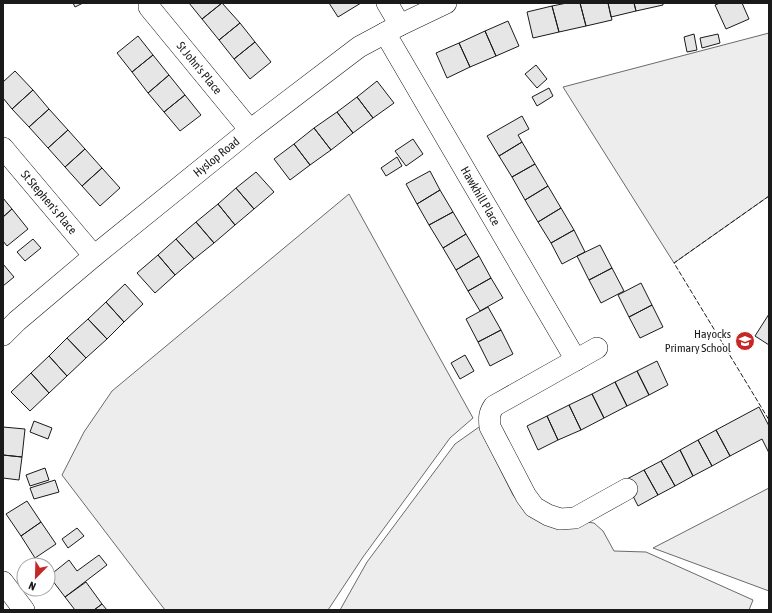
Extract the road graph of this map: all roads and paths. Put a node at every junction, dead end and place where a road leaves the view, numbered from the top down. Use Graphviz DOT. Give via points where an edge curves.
graph roads {
  1 [pos="387,3"];
  2 [pos="446,3"];
  3 [pos="149,7"];
  4 [pos="393,29"];
  5 [pos="250,130"];
  6 [pos="3,148"];
  7 [pos="94,256"];
  8 [pos="3,336"];
  9 [pos="598,348"];
  10 [pos="576,360"];
  11 [pos="627,489"];
  12 [pos="3,582"];
  13 [pos="24,610"];
  1 -- 4 [label="street, Hawkhill Place"];
  2 -- 4 [label="street, Hyslop Road"];
  3 -- 5 [label="street, St John's Place"];
  4 -- 5 [label="street, Hyslop Road" via="358,47"];
  4 -- 10 [label="street, Hawkhill Place"];
  5 -- 7 [label="street, Hyslop Road"];
  6 -- 7 [label="street, St Stephen's Place"];
  7 -- 8 [label="street, Hyslop Road" via="17,321"];
  9 -- 10 [label="street"];
  10 -- 11 [label="street" via="494,406 490,411 490,427 526,496 534,507 548,515 560,519 576,518"];
  12 -- 13 [label="street"];
}
